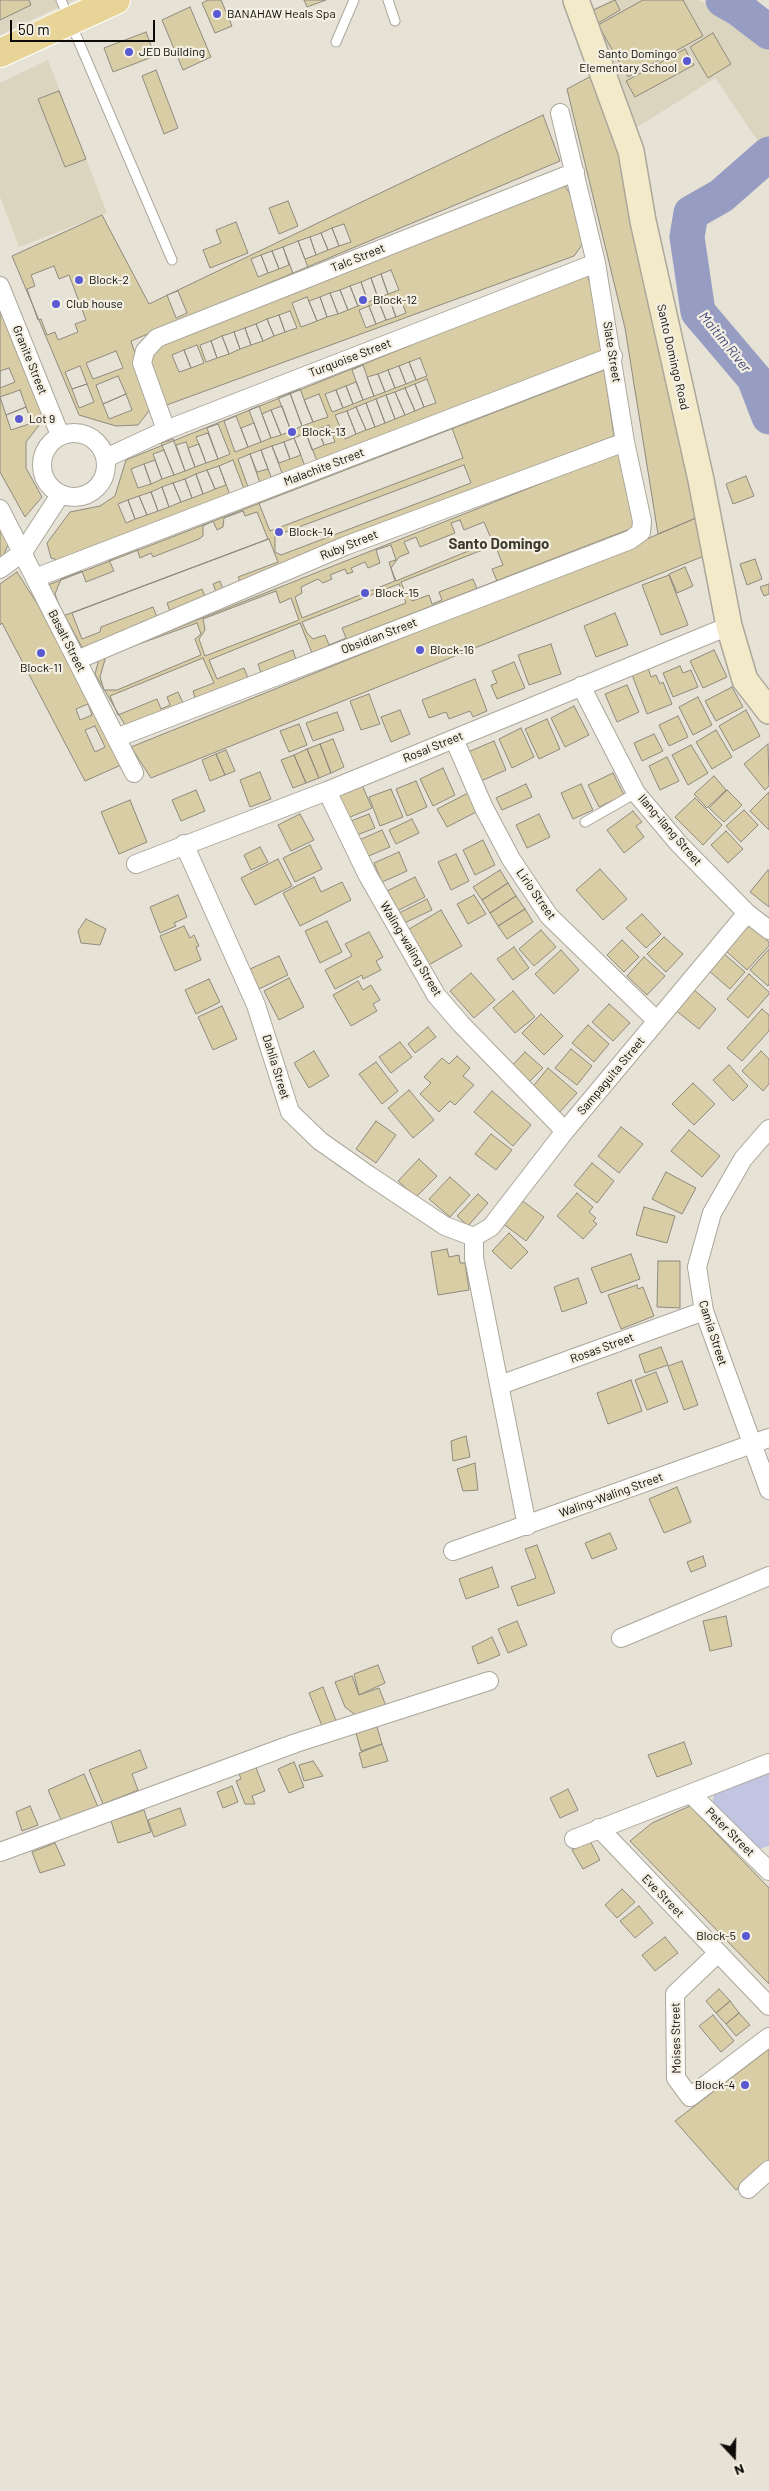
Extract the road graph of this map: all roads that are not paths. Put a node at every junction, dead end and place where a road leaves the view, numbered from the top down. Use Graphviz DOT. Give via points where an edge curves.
graph roads {
  1 [pos="116,0"];
  2 [pos="354,0"];
  3 [pos="388,0"];
  4 [pos="576,0"];
  5 [pos="66,10"];
  6 [pos="395,21"];
  7 [pos="336,42"];
  8 [pos="0,53"];
  9 [pos="560,113"];
  10 [pos="575,172"];
  11 [pos="172,260"];
  12 [pos="596,263"];
  13 [pos="0,286"];
  14 [pos="613,356"];
  15 [pos="166,430"];
  16 [pos="60,435"];
  17 [pos="625,442"];
  18 [pos="106,458"];
  19 [pos="60,495"];
  20 [pos="0,509"];
  21 [pos="641,532"];
  22 [pos="23,552"];
  23 [pos="0,569"];
  24 [pos="35,578"];
  25 [pos="729,626"];
  26 [pos="76,660"];
  27 [pos="581,686"];
  28 [pos="769,711"];
  29 [pos="116,738"];
  30 [pos="454,739"];
  31 [pos="134,773"];
  32 [pos="327,791"];
  33 [pos="636,792"];
  34 [pos="585,822"];
  35 [pos="184,844"];
  36 [pos="136,864"];
  37 [pos="747,913"];
  38 [pos="769,930"];
  39 [pos="657,1021"];
  40 [pos="769,1129"];
  41 [pos="565,1131"];
  42 [pos="474,1237"];
  43 [pos="704,1311"];
  44 [pos="500,1385"];
  45 [pos="761,1441"];
  46 [pos="769,1490"];
  47 [pos="527,1526"];
  48 [pos="453,1551"];
  49 [pos="769,1576"];
  50 [pos="621,1638"];
  51 [pos="489,1681"];
  52 [pos="769,1763"];
  53 [pos="692,1794"];
  54 [pos="599,1828"];
  55 [pos="574,1839"];
  56 [pos="0,1852"];
  57 [pos="768,1868"];
  58 [pos="718,1953"];
  59 [pos="769,2006"];
  60 [pos="769,2037"];
  61 [pos="769,2170"];
  62 [pos="748,2189"];
  1 -- 5 [label="main road"];
  2 -- 7 [label="lane"];
  3 -- 6 [label="lane"];
  4 -- 25 [label="street, Santo Domingo Road" via="631,151"];
  5 -- 8 [label="main road"];
  5 -- 11 [label="lane"];
  9 -- 10 [label="street, Slate Street"];
  10 -- 12 [label="street, Slate Street"];
  10 -- 15 [label="street, Talc Street" via="156,338 145,351 142,363"];
  12 -- 14 [label="street, Slate Street"];
  12 -- 15 [label="street, Turquoise Street"];
  13 -- 16 [label="street, Granite Street"];
  14 -- 17 [label="street, Slate Street"];
  14 -- 24 [label="street, Malachite Street"];
  15 -- 18 [label="street, Turquoise Street"];
  16 -- 18 [label="street" via="75,433 91,437"];
  16 -- 19 [label="street" via="45,450 41,463 43,476"];
  17 -- 21 [label="street, Slate Street" via="642,521"];
  17 -- 26 [label="street, Ruby Street" via="346,546"];
  18 -- 19 [label="street" via="102,481 94,490 72,498"];
  19 -- 22 [label="street"];
  20 -- 22 [label="street, Basalt Street"];
  21 -- 29 [label="street, Obsidian Street" via="621,543"];
  22 -- 23 [label="street"];
  22 -- 24 [label="street, Basalt Street"];
  24 -- 26 [label="street, Basalt Street"];
  25 -- 27 [label="street, Rosal Street"];
  25 -- 28 [label="street, Santo Domingo Road" via="745,680"];
  26 -- 29 [label="street, Basalt Street"];
  27 -- 30 [label="street, Rosal Street"];
  27 -- 33 [label="street, Ilang-ilang Street"];
  29 -- 31 [label="street, Basalt Street"];
  30 -- 32 [label="street, Rosal Street"];
  30 -- 39 [label="street, Lirio Street" via="511,860 549,916"];
  32 -- 35 [label="street, Rosal Street"];
  32 -- 41 [label="street, Waling-waling Street" via="372,882 436,994"];
  33 -- 34 [label="lane"];
  33 -- 37 [label="street, Ilang-ilang Street" via="679,844"];
  35 -- 36 [label="street, Rosal Street"];
  35 -- 42 [label="street, Dahlia Street" via="256,1005 290,1112 320,1141 370,1176 445,1226"];
  37 -- 38 [label="street, Ilang-ilang Street"];
  37 -- 39 [label="street, Sampaguita Street"];
  39 -- 41 [label="street, Sampaguita Street"];
  40 -- 43 [label="street, Camia Street" via="743,1159 712,1213 697,1267"];
  41 -- 42 [label="street, Sampaguita Street" via="491,1227"];
  42 -- 44 [label="street" via="474,1258"];
  43 -- 44 [label="street, Rosas Street"];
  43 -- 45 [label="street, Camia Street"];
  44 -- 47 [label="street"];
  45 -- 46 [label="street, Camia Street"];
  45 -- 47 [label="street, Waling-Waling Street"];
  47 -- 48 [label="street, Waling-Waling Street"];
  49 -- 50 [label="street"];
  51 -- 56 [label="street" via="296,1743"];
  52 -- 53 [label="street"];
  53 -- 54 [label="street"];
  53 -- 57 [label="street, Peter Street"];
  54 -- 55 [label="street"];
  54 -- 58 [label="street, Eve Street"];
  58 -- 59 [label="street, Eve Street"];
  58 -- 60 [label="street, Moises Street" via="675,1994 676,2078 690,2097"];
  61 -- 62 [label="street"];
}
